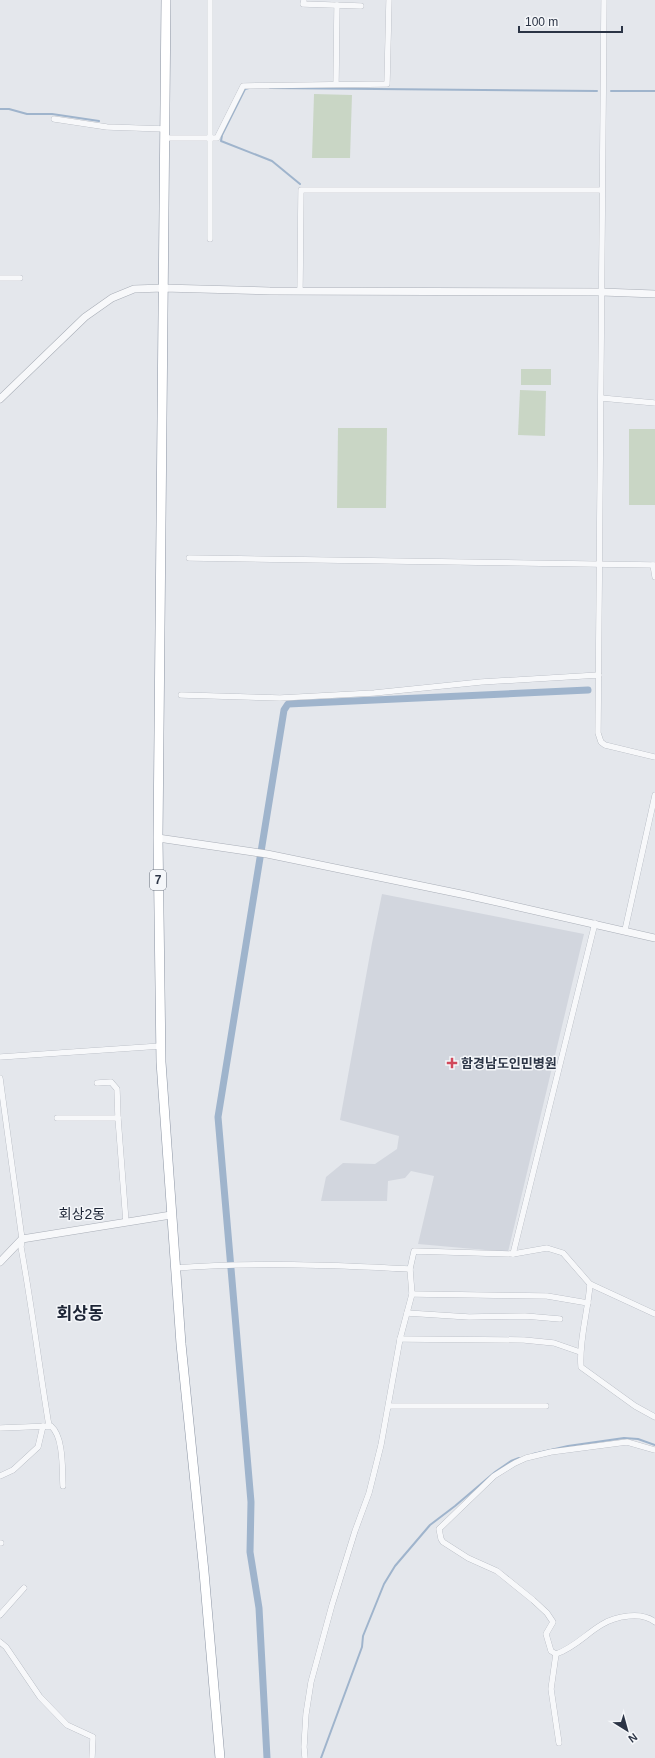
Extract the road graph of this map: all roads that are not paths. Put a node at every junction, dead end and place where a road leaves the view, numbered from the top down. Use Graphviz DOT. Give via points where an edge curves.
graph roads {
  1 [pos="166,0"];
  2 [pos="210,0"];
  3 [pos="304,0"];
  4 [pos="389,0"];
  5 [pos="604,0"];
  6 [pos="337,6"];
  7 [pos="361,6"];
  8 [pos="336,84"];
  9 [pos="54,119"];
  10 [pos="165,134"];
  11 [pos="210,138"];
  12 [pos="601,190"];
  13 [pos="210,240"];
  14 [pos="0,278"];
  15 [pos="20,278"];
  16 [pos="164,288"];
  17 [pos="300,290"];
  18 [pos="602,292"];
  19 [pos="655,294"];
  20 [pos="601,398"];
  21 [pos="0,399"];
  22 [pos="655,403"];
  23 [pos="189,558"];
  24 [pos="599,563"];
  25 [pos="654,565"];
  26 [pos="655,577"];
  27 [pos="599,675"];
  28 [pos="181,695"];
  29 [pos="655,757"];
  30 [pos="655,795"];
  31 [pos="158,838"];
  32 [pos="595,923"];
  33 [pos="625,930"];
  34 [pos="655,938"];
  35 [pos="161,1046"];
  36 [pos="0,1056"];
  37 [pos="0,1078"];
  38 [pos="96,1083"];
  39 [pos="58,1118"];
  40 [pos="118,1118"];
  41 [pos="171,1216"];
  42 [pos="126,1222"];
  43 [pos="22,1239"];
  44 [pos="513,1254"];
  45 [pos="0,1262"];
  46 [pos="175,1268"];
  47 [pos="410,1269"];
  48 [pos="590,1284"];
  49 [pos="412,1294"];
  50 [pos="588,1303"];
  51 [pos="407,1313"];
  52 [pos="655,1314"];
  53 [pos="560,1319"];
  54 [pos="400,1339"];
  55 [pos="580,1352"];
  56 [pos="389,1406"];
  57 [pos="546,1406"];
  58 [pos="655,1417"];
  59 [pos="46,1426"];
  60 [pos="0,1428"];
  61 [pos="655,1450"];
  62 [pos="0,1476"];
  63 [pos="63,1486"];
  64 [pos="24,1588"];
  65 [pos="0,1615"];
  66 [pos="655,1622"];
  67 [pos="0,1642"];
  68 [pos="556,1654"];
  69 [pos="559,1743"];
  70 [pos="92,1758"];
  71 [pos="220,1758"];
  72 [pos="305,1758"];
  1 -- 10 [label="highway, 7"];
  2 -- 11 [label="street"];
  3 -- 6 [label="street" via="303,4"];
  4 -- 8 [label="street" via="387,84"];
  5 -- 12 [label="street"];
  6 -- 7 [label="street"];
  6 -- 8 [label="street"];
  8 -- 11 [label="street" via="242,86 217,138"];
  9 -- 10 [label="street"];
  10 -- 11 [label="street"];
  10 -- 16 [label="highway, 7"];
  11 -- 13 [label="street"];
  12 -- 17 [label="street" via="301,190"];
  12 -- 18 [label="street"];
  14 -- 15 [label="street"];
  16 -- 17 [label="street"];
  16 -- 21 [label="street" via="134,289 101,305"];
  16 -- 31 [label="highway, 7"];
  17 -- 18 [label="street"];
  18 -- 19 [label="street"];
  18 -- 20 [label="street"];
  20 -- 22 [label="street"];
  20 -- 24 [label="street"];
  23 -- 24 [label="street"];
  24 -- 25 [label="street"];
  24 -- 27 [label="street"];
  25 -- 26 [label="street"];
  27 -- 28 [label="street" via="280,698"];
  27 -- 29 [label="street" via="598,733 601,742"];
  30 -- 33 [label="street"];
  31 -- 32 [label="street" via="267,854"];
  31 -- 35 [label="highway, 7"];
  32 -- 33 [label="street"];
  32 -- 44 [label="street"];
  33 -- 34 [label="street"];
  35 -- 36 [label="street"];
  35 -- 41 [label="highway, 7"];
  37 -- 43 [label="street"];
  38 -- 40 [label="street" via="110,1082 118,1089"];
  39 -- 40 [label="street"];
  40 -- 42 [label="street"];
  41 -- 42 [label="street"];
  41 -- 46 [label="highway, 7"];
  42 -- 43 [label="street"];
  43 -- 45 [label="street"];
  43 -- 59 [label="street" via="21,1247 32,1308"];
  44 -- 47 [label="street" via="414,1251"];
  44 -- 48 [label="street" via="547,1248 563,1253"];
  46 -- 47 [label="street" via="220,1264 305,1264"];
  46 -- 71 [label="highway, 7"];
  47 -- 49 [label="street"];
  48 -- 50 [label="street"];
  48 -- 52 [label="street"];
  49 -- 50 [label="street" via="540,1296"];
  49 -- 51 [label="street"];
  50 -- 55 [label="street"];
  51 -- 53 [label="street"];
  51 -- 54 [label="street"];
  54 -- 55 [label="street" via="524,1340 554,1343"];
  54 -- 56 [label="street"];
  55 -- 58 [label="street" via="581,1367 635,1406"];
  56 -- 57 [label="street"];
  56 -- 72 [label="street" via="369,1493 355,1531 312,1676 306,1714"];
  59 -- 60 [label="street"];
  59 -- 62 [label="street" via="38,1447 13,1470"];
  59 -- 63 [label="street" via="54,1429 62,1451"];
  61 -- 68 [label="street" via="630,1441 550,1452 526,1458 494,1476 439,1529 443,1542 468,1558 498,1571 547,1613 553,1622 546,1634 551,1651"];
  64 -- 65 [label="street"];
  66 -- 68 [label="street" via="636,1616 607,1622 570,1648"];
  67 -- 70 [label="street" via="40,1697 62,1720 93,1737"];
  68 -- 69 [label="street" via="551,1689"];
}
